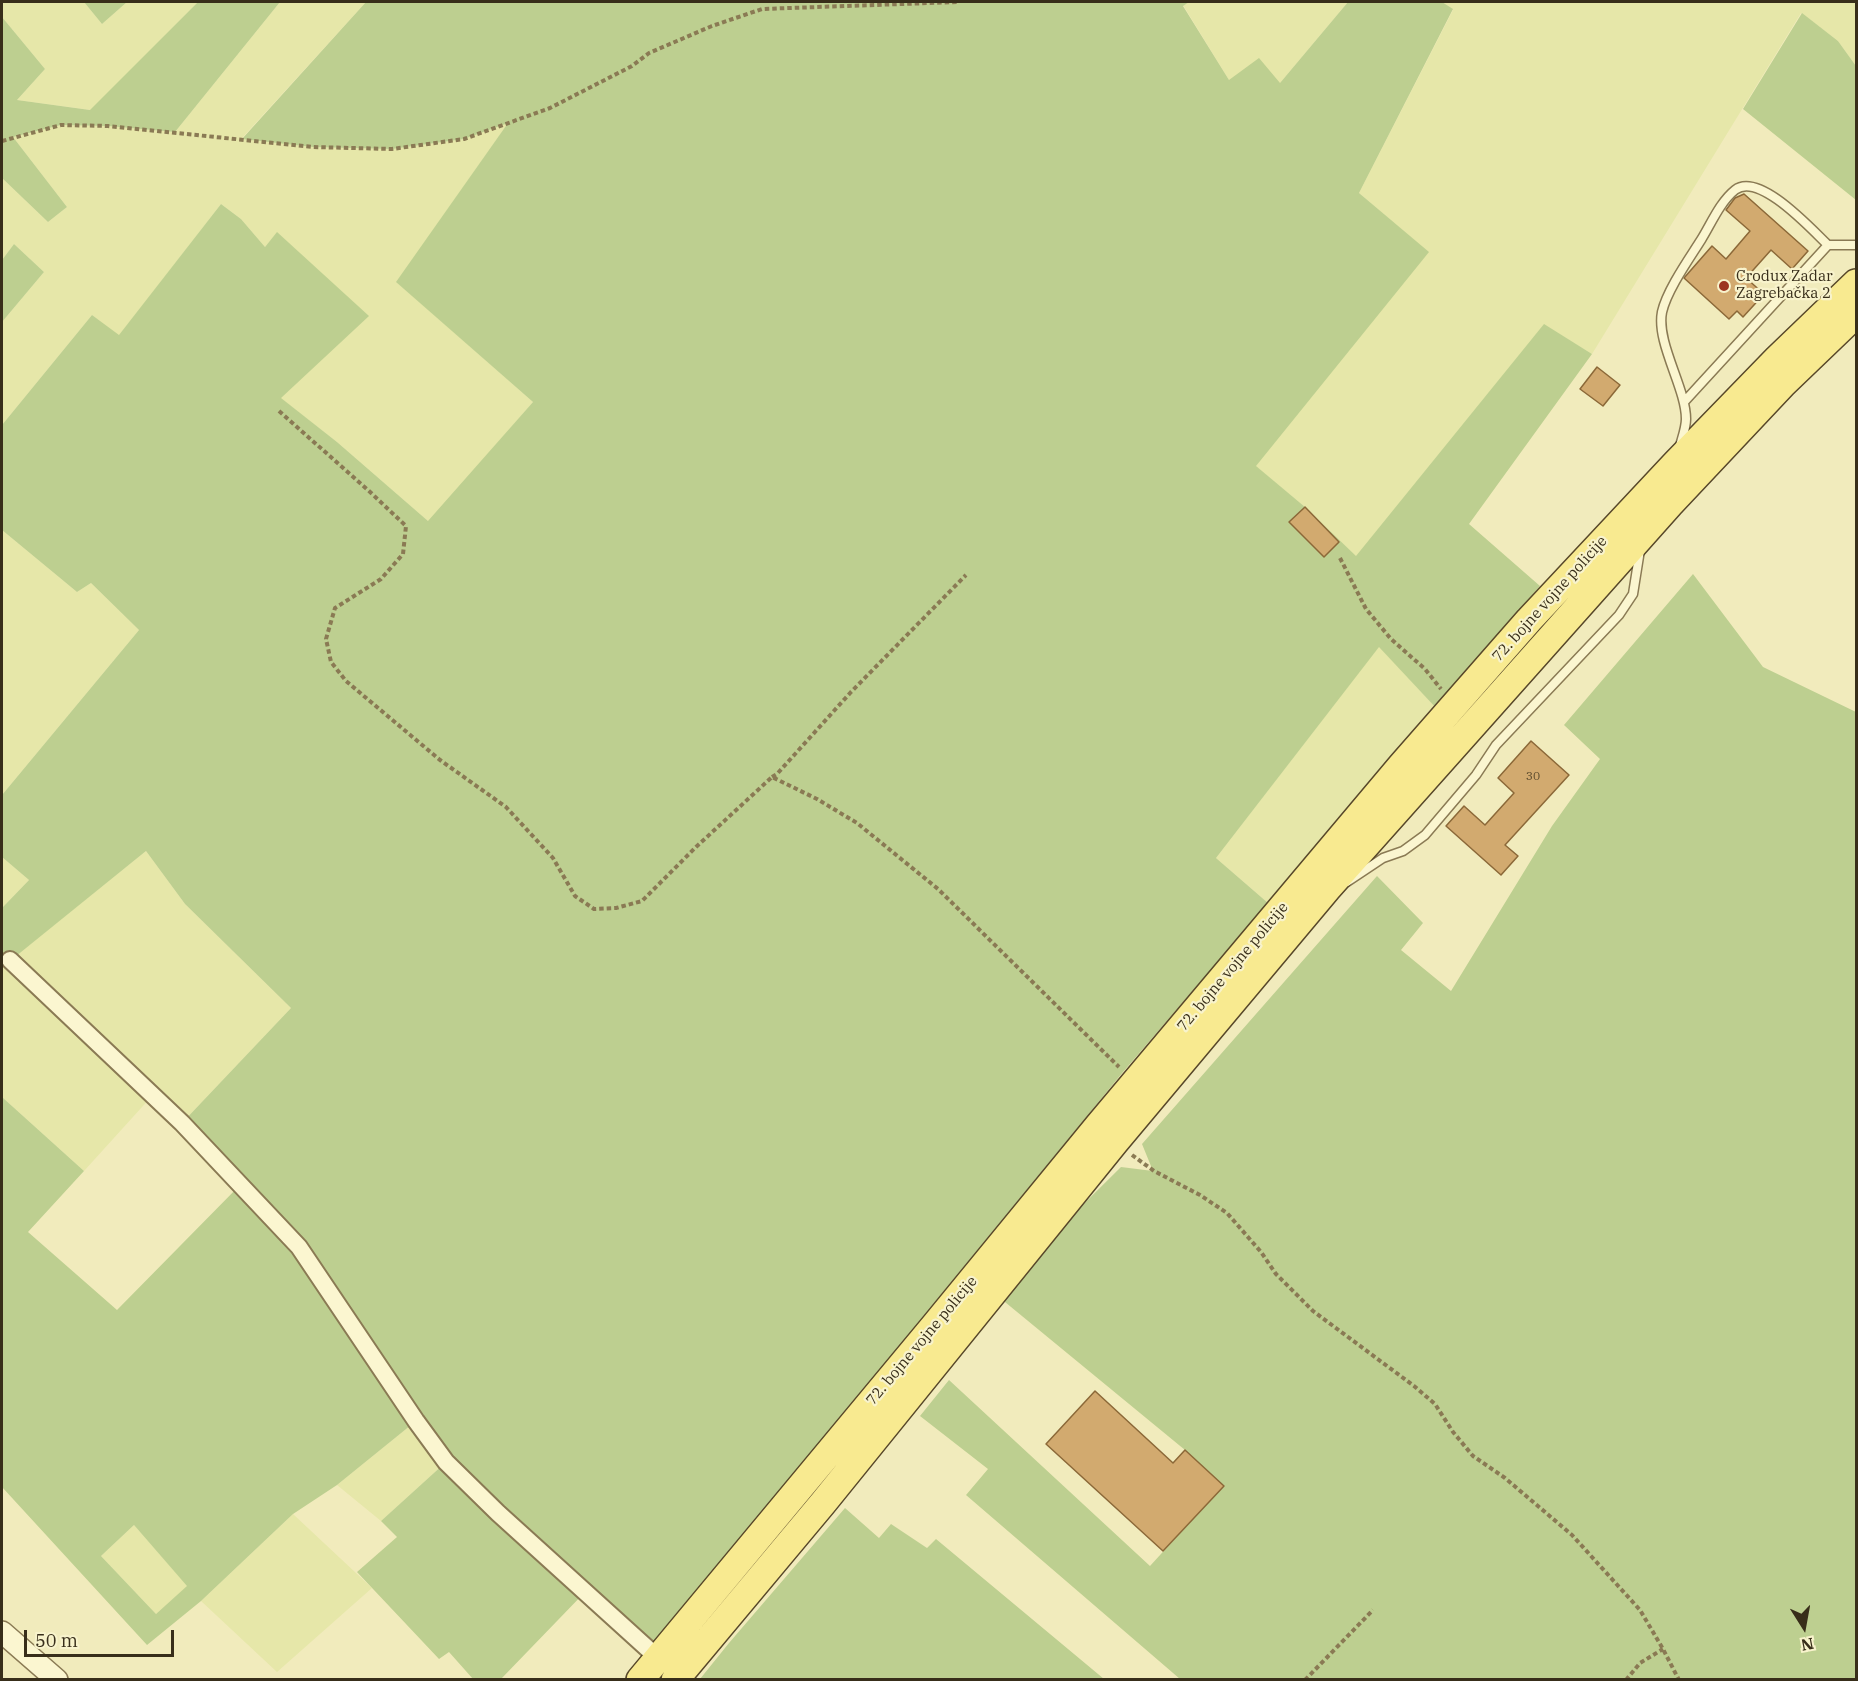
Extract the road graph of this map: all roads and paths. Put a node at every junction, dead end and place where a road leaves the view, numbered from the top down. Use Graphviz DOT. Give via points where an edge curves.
graph roads {
  1 [pos="958,2"];
  2 [pos="2,141"];
  3 [pos="1828,245"];
  4 [pos="1857,245"];
  5 [pos="1857,282"];
  6 [pos="1857,314"];
  7 [pos="1684,402"];
  8 [pos="279,411"];
  9 [pos="1675,464"];
  10 [pos="1640,537"];
  11 [pos="1340,558"];
  12 [pos="966,574"];
  13 [pos="1454,706"];
  14 [pos="772,777"];
  15 [pos="1327,889"];
  16 [pos="10,960"];
  17 [pos="1135,1082"];
  18 [pos="1115,1142"];
  19 [pos="1373,1610"];
  20 [pos="2,1632"];
  21 [pos="1664,1649"];
  22 [pos="658,1658"];
  23 [pos="57,1680"];
  24 [pos="640,1680"];
  25 [pos="675,1680"];
  26 [pos="1305,1680"];
  27 [pos="1626,1680"];
  28 [pos="1679,1680"];
  1 -- 2 [label="path" via="762,9 649,53 632,66 550,108 464,139 392,149 313,147 108,126 61,125"];
  3 -- 4 [label="lane"];
  3 -- 7 [label="lane"];
  3 -- 7 [label="lane" via="1784,204 1765,192 1743,186 1735,190 1675,282 1662,313 1662,332"];
  5 -- 9 [label="main road, 72. bojne vojne policije"];
  6 -- 10 [label="main road, 72. bojne vojne policije" via="1783,384"];
  7 -- 9 [label="lane" via="1686,421"];
  8 -- 14 [label="path" via="406,526 403,554 381,579 335,608 326,639 331,662 346,681 440,760 506,807 553,858 575,896 594,909 642,901"];
  9 -- 13 [label="main road, 72. bojne vojne policije"];
  10 -- 15 [label="main road, 72. bojne vojne policije"];
  10 -- 15 [label="lane" via="1633,594 1619,615 1496,745 1450,808 1425,835 1403,851 1383,858 1344,884"];
  11 -- 13 [label="path" via="1366,609 1391,639 1425,669"];
  12 -- 14 [label="path"];
  13 -- 17 [label="main road, 72. bojne vojne policije"];
  14 -- 17 [label="path" via="857,823 938,889"];
  15 -- 18 [label="main road, 72. bojne vojne policije"];
  16 -- 22 [label="street" via="182,1123 299,1247 446,1462"];
  17 -- 22 [label="main road, 72. bojne vojne policije"];
  18 -- 21 [label="path" via="1154,1171 1227,1213 1276,1274 1313,1311 1435,1404 1473,1456 1572,1535 1640,1610"];
  18 -- 25 [label="main road, 72. bojne vojne policije"];
  19 -- 26 [label="path"];
  20 -- 23 [label="street"];
  21 -- 27 [label="path" via="1640,1663"];
  21 -- 28 [label="path"];
  22 -- 24 [label="main road, 72. bojne vojne policije"];
}
